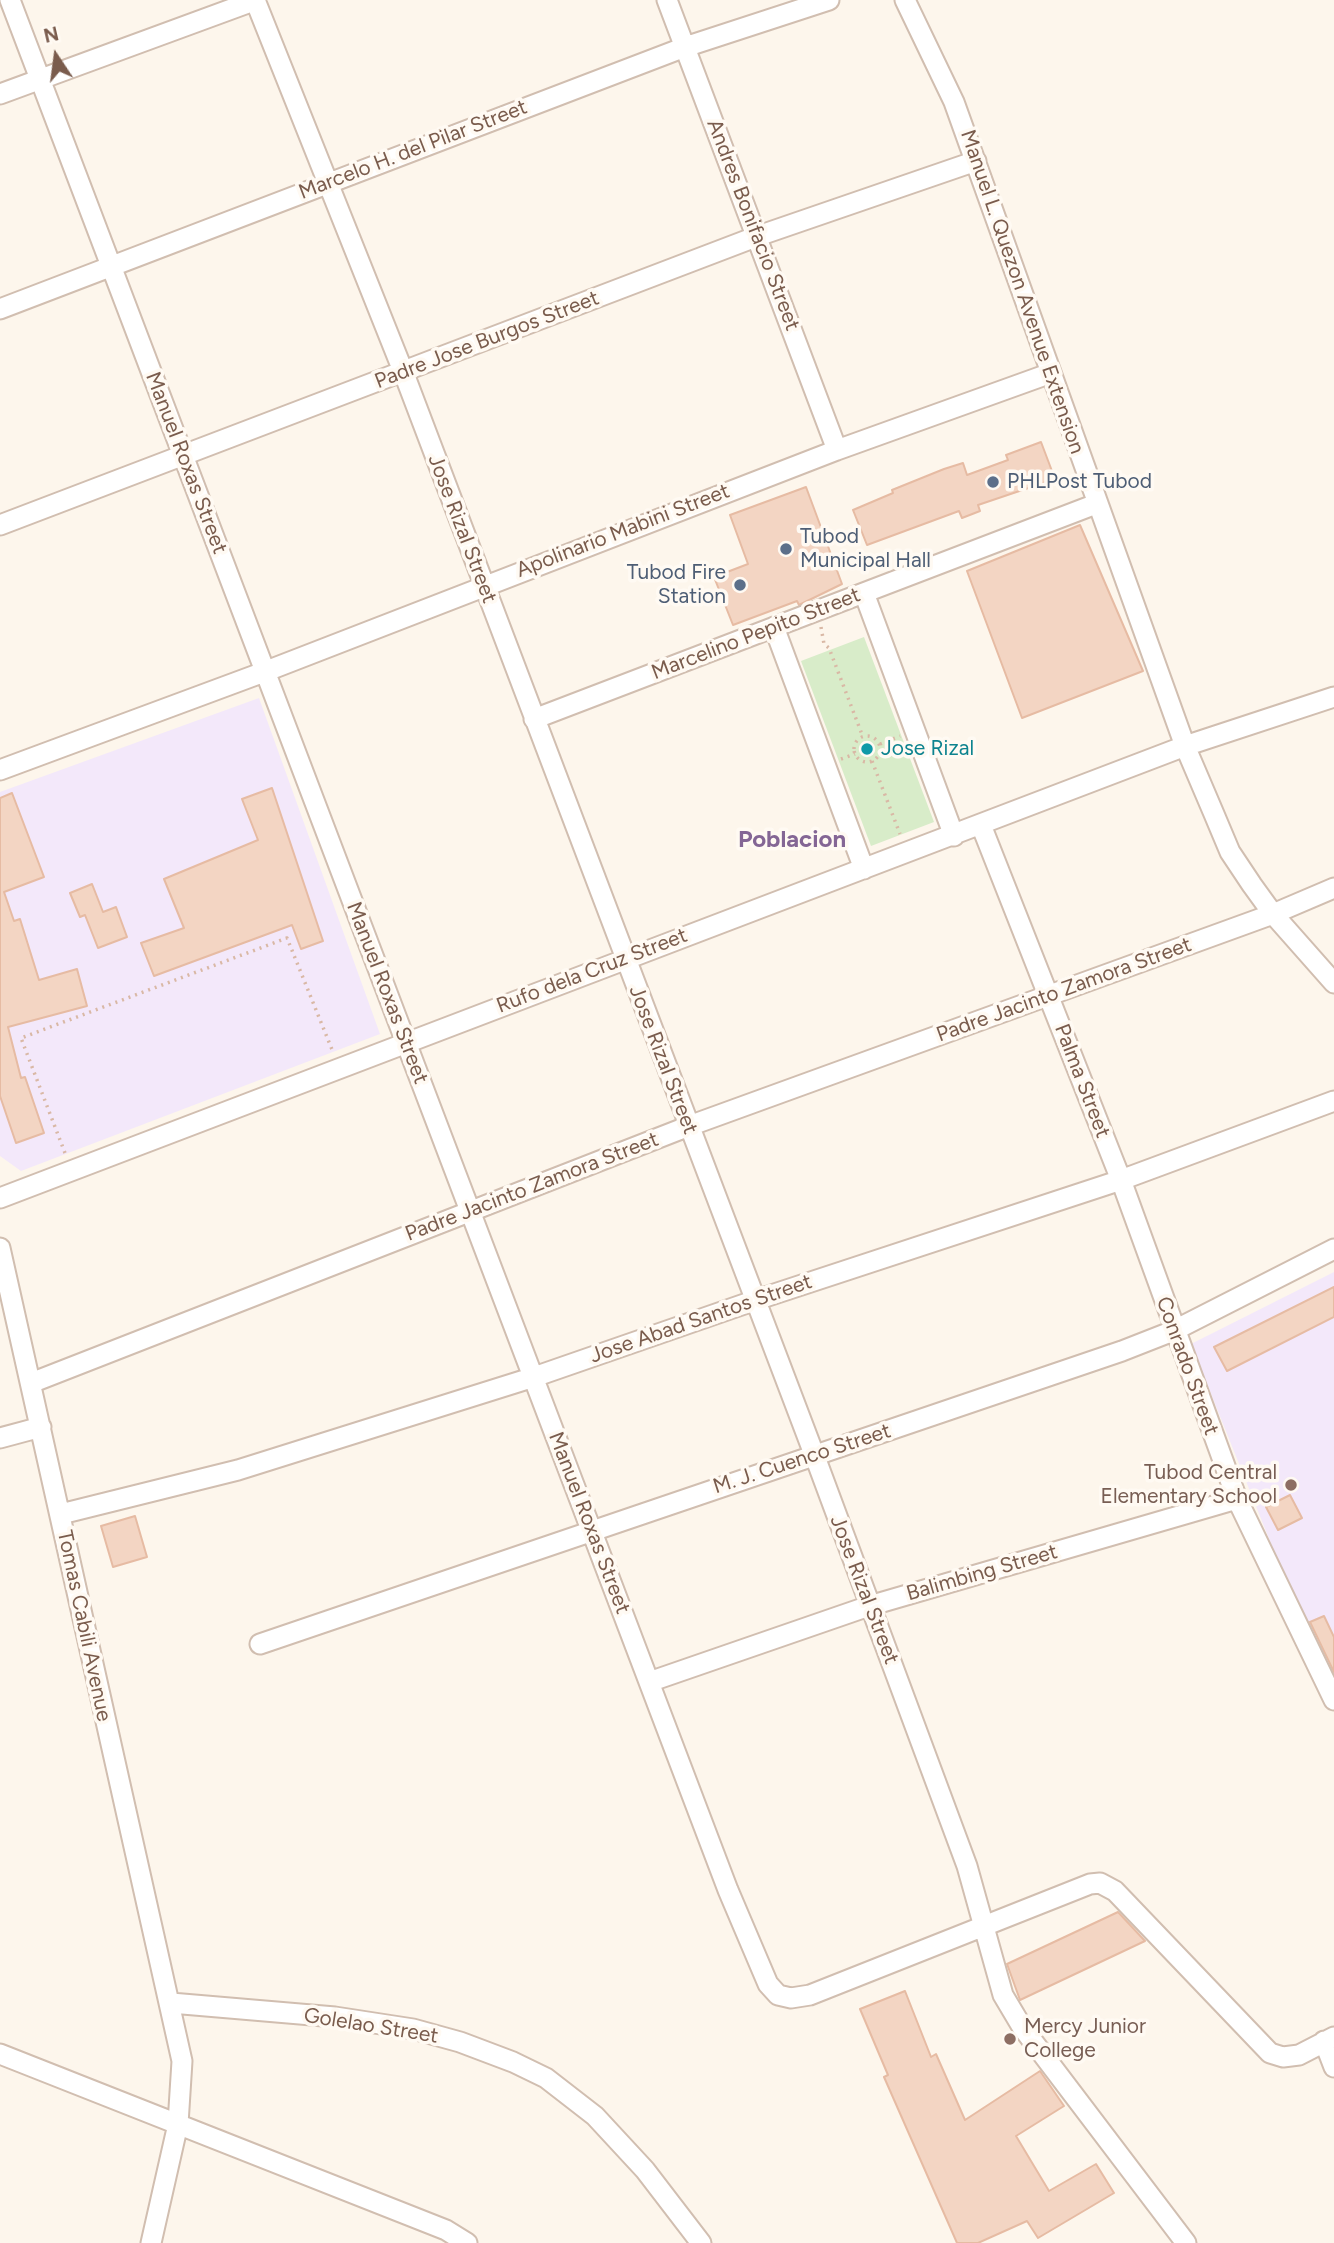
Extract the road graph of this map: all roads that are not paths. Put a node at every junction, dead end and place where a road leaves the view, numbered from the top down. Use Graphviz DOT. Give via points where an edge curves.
graph roads {
  1 [pos="10,0"];
  2 [pos="256,0"];
  3 [pos="667,0"];
  4 [pos="829,0"];
  5 [pos="905,0"];
  6 [pos="685,47"];
  7 [pos="40,79"];
  8 [pos="0,94"];
  9 [pos="976,161"];
  10 [pos="328,182"];
  11 [pos="758,236"];
  12 [pos="111,266"];
  13 [pos="0,309"];
  14 [pos="403,371"];
  15 [pos="1051,373"];
  16 [pos="837,450"];
  17 [pos="183,456"];
  18 [pos="1097,504"];
  19 [pos="0,525"];
  20 [pos="483,584"];
  21 [pos="864,593"];
  22 [pos="774,627"];
  23 [pos="264,672"];
  24 [pos="1334,697"];
  25 [pos="534,719"];
  26 [pos="1185,746"];
  27 [pos="0,770"];
  28 [pos="981,825"];
  29 [pos="954,836"];
  30 [pos="864,869"];
  31 [pos="1334,888"];
  32 [pos="1273,914"];
  33 [pos="624,958"];
  34 [pos="1334,983"];
  35 [pos="1048,996"];
  36 [pos="405,1042"];
  37 [pos="1334,1101"];
  38 [pos="689,1126"];
  39 [pos="1121,1180"];
  40 [pos="0,1198"];
  41 [pos="471,1210"];
  42 [pos="0,1248"];
  43 [pos="1334,1249"];
  44 [pos="756,1300"];
  45 [pos="1173,1331"];
  46 [pos="534,1377"];
  47 [pos="31,1382"];
  48 [pos="41,1427"];
  49 [pos="0,1438"];
  50 [pos="814,1454"];
  51 [pos="1237,1499"];
  52 [pos="61,1514"];
  53 [pos="591,1530"];
  54 [pos="869,1606"];
  55 [pos="260,1644"];
  56 [pos="649,1682"];
  57 [pos="1334,1700"];
  58 [pos="983,1927"];
  59 [pos="171,2003"];
  60 [pos="1329,2039"];
  61 [pos="0,2054"];
  62 [pos="1334,2067"];
  63 [pos="178,2124"];
  64 [pos="700,2242"];
  65 [pos="151,2243"];
  66 [pos="467,2243"];
  67 [pos="1186,2243"];
  1 -- 7 [label="street, Manuel Roxas Street"];
  2 -- 7 [label="street"];
  2 -- 10 [label="street, Jose Rizal Street"];
  3 -- 6 [label="street, Andres Bonifacio Street"];
  4 -- 6 [label="street, Marcelo H. del Pilar Street"];
  5 -- 9 [label="street, Manuel L. Quezon Avenue Extension" via="954,102"];
  6 -- 10 [label="street, Marcelo H. del Pilar Street"];
  6 -- 11 [label="street, Andres Bonifacio Street"];
  7 -- 8 [label="street"];
  7 -- 12 [label="street, Manuel Roxas Street"];
  9 -- 11 [label="street, Padre Jose Burgos Street"];
  9 -- 15 [label="street, Manuel L. Quezon Avenue Extension"];
  10 -- 12 [label="street, Marcelo H. del Pilar Street"];
  10 -- 14 [label="street, Jose Rizal Street"];
  11 -- 14 [label="street, Padre Jose Burgos Street"];
  11 -- 16 [label="street, Andres Bonifacio Street"];
  12 -- 13 [label="street, Marcelo H. del Pilar Street"];
  12 -- 17 [label="street, Manuel Roxas Street"];
  14 -- 17 [label="street, Padre Jose Burgos Street"];
  14 -- 20 [label="street, Jose Rizal Street"];
  15 -- 16 [label="street, Apolinario Mabini Street"];
  15 -- 18 [label="street, Manuel L. Quezon Avenue Extension"];
  16 -- 20 [label="street, Apolinario Mabini Street"];
  17 -- 19 [label="street, Padre Jose Burgos Street"];
  17 -- 23 [label="street, Manuel Roxas Street"];
  18 -- 21 [label="street, Marcelino Pepito Street"];
  18 -- 26 [label="street, Manuel L. Quezon Avenue Extension"];
  20 -- 23 [label="street, Apolinario Mabini Street"];
  20 -- 25 [label="street, Jose Rizal Street"];
  21 -- 22 [label="street, Marcelino Pepito Street"];
  21 -- 29 [label="street"];
  22 -- 25 [label="street, Marcelino Pepito Street"];
  22 -- 30 [label="street"];
  23 -- 27 [label="street, Apolinario Mabini Street"];
  23 -- 36 [label="street, Manuel Roxas Street"];
  24 -- 26 [label="street, Rufo dela Cruz Street"];
  25 -- 33 [label="street, Jose Rizal Street"];
  26 -- 28 [label="street, Rufo dela Cruz Street"];
  26 -- 32 [label="street, Manuel L. Quezon Avenue Extension" via="1230,852"];
  28 -- 29 [label="street, Rufo dela Cruz Street"];
  28 -- 35 [label="street, Palma Street"];
  29 -- 30 [label="street, Rufo dela Cruz Street"];
  30 -- 33 [label="street, Rufo dela Cruz Street"];
  31 -- 32 [label="street, Padre Jacinto Zamora Street"];
  32 -- 34 [label="street, Manuel L. Quezon Avenue Extension"];
  32 -- 35 [label="street, Padre Jacinto Zamora Street"];
  33 -- 36 [label="street, Rufo dela Cruz Street"];
  33 -- 38 [label="street, Jose Rizal Street"];
  35 -- 38 [label="street, Padre Jacinto Zamora Street"];
  35 -- 39 [label="street, Palma Street"];
  36 -- 40 [label="street, Rufo dela Cruz Street"];
  36 -- 41 [label="street, Manuel Roxas Street"];
  37 -- 39 [label="street, Jose Abad Santos Street"];
  38 -- 41 [label="street, Padre Jacinto Zamora Street"];
  38 -- 44 [label="street, Jose Rizal Street"];
  39 -- 44 [label="street, Jose Abad Santos Street"];
  39 -- 45 [label="street, Conrado Street"];
  41 -- 46 [label="street, Manuel Roxas Street"];
  41 -- 47 [label="street, Padre Jacinto Zamora Street"];
  42 -- 47 [label="street, Tomas Cabili Avenue"];
  43 -- 45 [label="street, M. J. Cuenco Street"];
  44 -- 46 [label="street, Jose Abad Santos Street"];
  44 -- 50 [label="street, Jose Rizal Street"];
  45 -- 50 [label="street, M. J. Cuenco Street" via="1038,1381"];
  45 -- 51 [label="street, Conrado Street"];
  46 -- 52 [label="street, Jose Abad Santos Street" via="226,1473"];
  46 -- 53 [label="street, Manuel Roxas Street"];
  47 -- 48 [label="street, Tomas Cabili Avenue"];
  48 -- 49 [label="street"];
  48 -- 52 [label="street, Tomas Cabili Avenue"];
  50 -- 53 [label="street, M. J. Cuenco Street"];
  50 -- 54 [label="street, Jose Rizal Street"];
  51 -- 54 [label="street, Balimbing Street"];
  51 -- 57 [label="street, Conrado Street"];
  52 -- 59 [label="street, Tomas Cabili Avenue"];
  53 -- 55 [label="street, M. J. Cuenco Street"];
  53 -- 56 [label="street, Manuel Roxas Street"];
  54 -- 56 [label="street, Balimbing Street"];
  54 -- 58 [label="street, Jose Rizal Street" via="967,1866"];
  56 -- 58 [label="street, Manuel Roxas Street" via="728,1890 768,1984 778,1995 810,1995"];
  58 -- 60 [label="street" via="1090,1884 1107,1886 1270,2053 1299,2055"];
  58 -- 67 [label="street, Jose Rizal Street" via="1009,2009"];
  59 -- 63 [label="street, Tomas Cabili Avenue" via="182,2062"];
  59 -- 64 [label="street, Golelao Street" via="335,2017 413,2029 513,2062 546,2078 595,2116 645,2169"];
  60 -- 62 [label="street"];
  61 -- 63 [label="street"];
  63 -- 65 [label="street, Tomas Cabili Avenue"];
  63 -- 66 [label="street" via="446,2230"];
}
